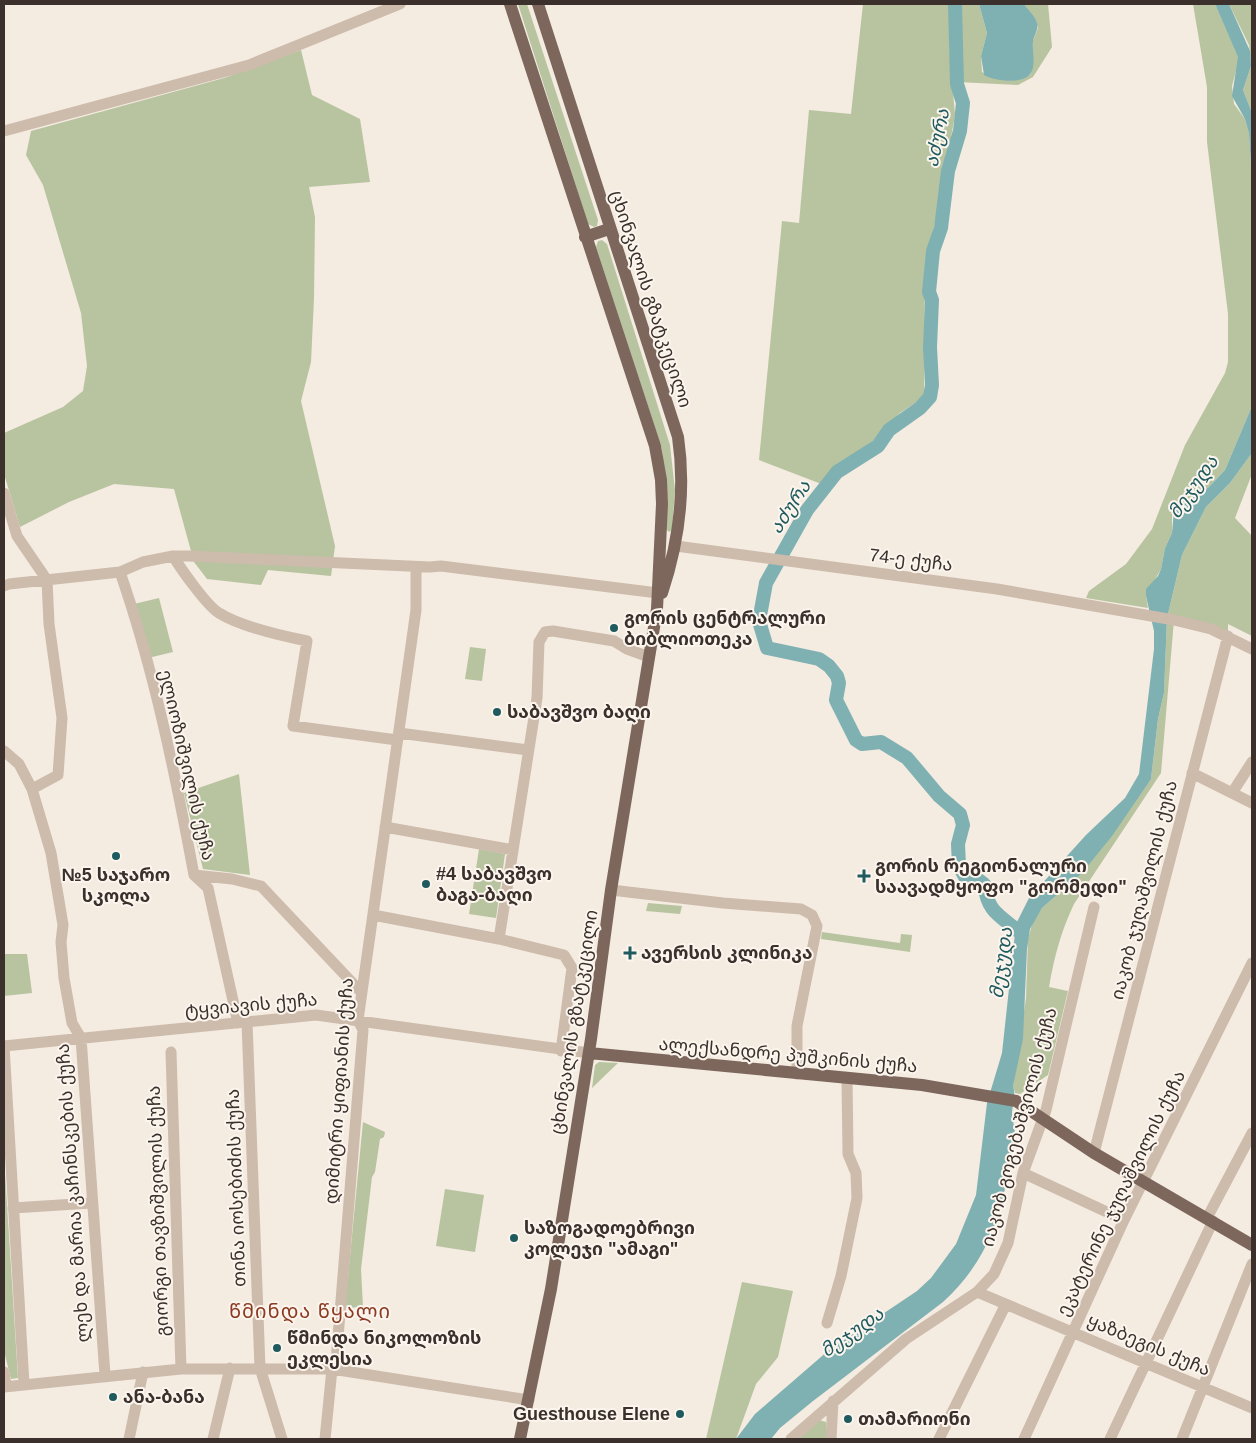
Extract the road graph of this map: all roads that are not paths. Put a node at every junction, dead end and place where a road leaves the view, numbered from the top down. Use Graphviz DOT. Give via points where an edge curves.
graph roads {
  1 [pos="400,4"];
  2 [pos="510,4"];
  3 [pos="538,4"];
  4 [pos="4,131"];
  5 [pos="610,229"];
  6 [pos="585,237"];
  7 [pos="4,492"];
  8 [pos="661,540"];
  9 [pos="676,546"];
  10 [pos="172,556"];
  11 [pos="416,567"];
  12 [pos="120,572"];
  13 [pos="47,580"];
  14 [pos="4,586"];
  15 [pos="658,593"];
  16 [pos="657,610"];
  17 [pos="1228,636"];
  18 [pos="1252,649"];
  19 [pos="649,657"];
  20 [pos="398,736"];
  21 [pos="528,750"];
  22 [pos="4,751"];
  23 [pos="1252,762"];
  24 [pos="1192,773"];
  25 [pos="32,789"];
  26 [pos="1232,793"];
  27 [pos="1252,803"];
  28 [pos="385,827"];
  29 [pos="513,850"];
  30 [pos="194,875"];
  31 [pos="611,890"];
  32 [pos="1094,907"];
  33 [pos="373,915"];
  34 [pos="499,939"];
  35 [pos="1252,963"];
  36 [pos="361,992"];
  37 [pos="358,1020"];
  38 [pos="243,1022"];
  39 [pos="81,1038"];
  40 [pos="4,1046"];
  41 [pos="561,1051"];
  42 [pos="170,1052"];
  43 [pos="589,1053"];
  44 [pos="798,1074"];
  45 [pos="847,1079"];
  46 [pos="1044,1118"];
  47 [pos="6,1126"];
  48 [pos="1252,1133"];
  49 [pos="1094,1152"];
  50 [pos="1024,1173"];
  51 [pos="1144,1180"];
  52 [pos="92,1202"];
  53 [pos="13,1208"];
  54 [pos="1124,1220"];
  55 [pos="1210,1220"];
  56 [pos="1252,1245"];
  57 [pos="1252,1264"];
  58 [pos="977,1292"];
  59 [pos="1006,1304"];
  60 [pos="827,1323"];
  61 [pos="1073,1332"];
  62 [pos="1145,1363"];
  63 [pos="230,1368"];
  64 [pos="260,1368"];
  65 [pos="181,1369"];
  66 [pos="332,1369"];
  67 [pos="4,1372"];
  68 [pos="143,1372"];
  69 [pos="105,1375"];
  70 [pos="24,1384"];
  71 [pos="5,1387"];
  72 [pos="1203,1387"];
  73 [pos="529,1400"];
  74 [pos="833,1401"];
  75 [pos="1252,1408"];
  76 [pos="129,1439"];
  77 [pos="213,1439"];
  78 [pos="282,1439"];
  79 [pos="326,1439"];
  80 [pos="520,1439"];
  81 [pos="791,1439"];
  82 [pos="831,1439"];
  83 [pos="939,1439"];
  84 [pos="1024,1439"];
  85 [pos="1110,1439"];
  86 [pos="1182,1439"];
  1 -- 4 [label="street" via="249,65"];
  2 -- 6 [label="main road, ცხინვალის გზატკეცილი"];
  3 -- 5 [label="main road, ცხინვალის გზატკეცილი"];
  5 -- 6 [label="main road"];
  5 -- 9 [label="main road, ცხინვალის გზატკეცილი" via="678,437 683,476"];
  6 -- 8 [label="main road, ცხინვალის გზატკეცილი" via="655,446 661,480"];
  7 -- 13 [label="street" via="17,536"];
  8 -- 9 [label="main road"];
  8 -- 15 [label="main road, ცხინვალის გზატკეცილი"];
  9 -- 16 [label="main road, ცხინვალის გზატკეცილი"];
  9 -- 17 [label="street, 74-ე ქუჩა" via="997,590 1174,620 1211,628"];
  10 -- 11 [label="street"];
  10 -- 12 [label="street" via="143,562"];
  10 -- 20 [label="street" via="219,614 276,634 307,640 293,726"];
  11 -- 15 [label="street" via="441,566"];
  11 -- 20 [label="street, დიმიტრი ყიფიანის ქუჩა" via="416,610"];
  12 -- 13 [label="street"];
  12 -- 30 [label="street, ელიოზიშვილის ქუჩა" via="174,771"];
  13 -- 14 [label="street"];
  13 -- 25 [label="street" via="49,624 62,718 58,775"];
  15 -- 16 [label="main road, ცხინვალის გზატკეცილი"];
  16 -- 19 [label="main road, ცხინვალის გზატკეცილი"];
  17 -- 18 [label="street"];
  17 -- 24 [label="street, იაკობ ჯუღაშვილის ქუჩა"];
  19 -- 21 [label="street" via="614,641 545,632 539,642 536,698"];
  19 -- 31 [label="main road, ცხინვალის გზატკეცილი"];
  20 -- 21 [label="street"];
  20 -- 28 [label="street, დიმიტრი ყიფიანის ქუჩა"];
  21 -- 29 [label="street"];
  22 -- 25 [label="street, ლეხ და მარია კაჩინსკების ქუჩა" via="19,764"];
  23 -- 26 [label="street"];
  24 -- 26 [label="street"];
  24 -- 49 [label="street, იაკობ ჯუღაშვილის ქუჩა"];
  25 -- 39 [label="street, ლეხ და მარია კაჩინსკების ქუჩა" via="51,853 59,896 64,978 72,1023"];
  26 -- 27 [label="street"];
  28 -- 29 [label="street"];
  28 -- 33 [label="street, დიმიტრი ყიფიანის ქუჩა"];
  29 -- 34 [label="street"];
  30 -- 36 [label="street, ელიოზიშვილის ქუჩა" via="261,886"];
  30 -- 38 [label="street, თინა იოსებიძის ქუჩა" via="208,888"];
  31 -- 43 [label="main road, ცხინვალის გზატკეცილი"];
  31 -- 44 [label="street" via="801,909 812,915 816,926 797,1026"];
  32 -- 46 [label="street, იაკობ გოგებაშვილის ქუჩა"];
  33 -- 34 [label="street"];
  33 -- 36 [label="street, დიმიტრი ყიფიანის ქუჩა"];
  34 -- 41 [label="street" via="564,955 572,968"];
  35 -- 51 [label="street, ეკატერინე ჯუღაშვილის ქუჩა"];
  36 -- 37 [label="street, დიმიტრი ყიფიანის ქუჩა"];
  37 -- 38 [label="street, ტყვიავის ქუჩა" via="316,1015"];
  37 -- 41 [label="street, ტყვიავის ქუჩა"];
  37 -- 66 [label="street, დიმიტრი ყიფიანის ქუჩა" via="363,1030 336,1362"];
  38 -- 39 [label="street, ტყვიავის ქუჩა"];
  38 -- 64 [label="street, თინა იოსებიძის ქუჩა"];
  39 -- 40 [label="street, ტყვიავის ქუჩა"];
  39 -- 52 [label="street, ლეხ და მარია კაჩინსკების ქუჩა"];
  40 -- 47 [label="street"];
  41 -- 43 [label="street, ტყვიავის ქუჩა"];
  42 -- 65 [label="street, გიორგი თავზიშვილის ქუჩა"];
  43 -- 44 [label="main road, ალექსანდრე პუშკინის ქუჩა"];
  43 -- 73 [label="main road, ცხინვალის გზატკეცილი" via="551,1289"];
  44 -- 45 [label="main road, ალექსანდრე პუშკინის ქუჩა"];
  45 -- 46 [label="main road, ალექსანდრე პუშკინის ქუჩა" via="983,1094 1016,1101"];
  45 -- 60 [label="street" via="848,1154 856,1173 857,1198 841,1276"];
  46 -- 49 [label="main road"];
  46 -- 50 [label="street, იაკობ გოგებაშვილის ქუჩა"];
  47 -- 53 [label="street"];
  48 -- 55 [label="street"];
  49 -- 51 [label="main road"];
  50 -- 54 [label="street"];
  50 -- 58 [label="street, იაკობ გოგებაშვილის ქუჩა" via="1008,1243 994,1274"];
  51 -- 54 [label="street, ეკატერინე ჯუღაშვილის ქუჩა"];
  51 -- 55 [label="main road"];
  52 -- 53 [label="street"];
  52 -- 69 [label="street, ლეხ და მარია კაჩინსკების ქუჩა"];
  53 -- 70 [label="street"];
  54 -- 61 [label="street, ეკატერინე ჯუღაშვილის ქუჩა"];
  55 -- 56 [label="main road"];
  55 -- 62 [label="street"];
  57 -- 72 [label="street"];
  58 -- 59 [label="street, ყაზბეგის ქუჩა"];
  58 -- 74 [label="street, იაკობ გოგებაშვილის ქუჩა" via="906,1339"];
  59 -- 61 [label="street, ყაზბეგის ქუჩა"];
  59 -- 83 [label="street"];
  61 -- 62 [label="street, ყაზბეგის ქუჩა"];
  61 -- 84 [label="street, ეკატერინე ჯუღაშვილის ქუჩა"];
  62 -- 72 [label="street, ყაზბეგის ქუჩა"];
  62 -- 85 [label="street"];
  63 -- 64 [label="street"];
  63 -- 65 [label="street"];
  63 -- 77 [label="street"];
  64 -- 66 [label="street"];
  64 -- 78 [label="street, თინა იოსებიძის ქუჩა"];
  65 -- 68 [label="street"];
  66 -- 73 [label="street"];
  66 -- 79 [label="street, დიმიტრი ყიფიანის ქუჩა"];
  67 -- 71 [label="street"];
  68 -- 69 [label="street"];
  68 -- 76 [label="street"];
  69 -- 70 [label="street"];
  70 -- 71 [label="street"];
  72 -- 75 [label="street, ყაზბეგის ქუჩა"];
  72 -- 86 [label="street"];
  73 -- 80 [label="main road, ცხინვალის გზატკეცილი"];
  74 -- 81 [label="street, იაკობ გოგებაშვილის ქუჩა"];
  74 -- 82 [label="street"];
}
